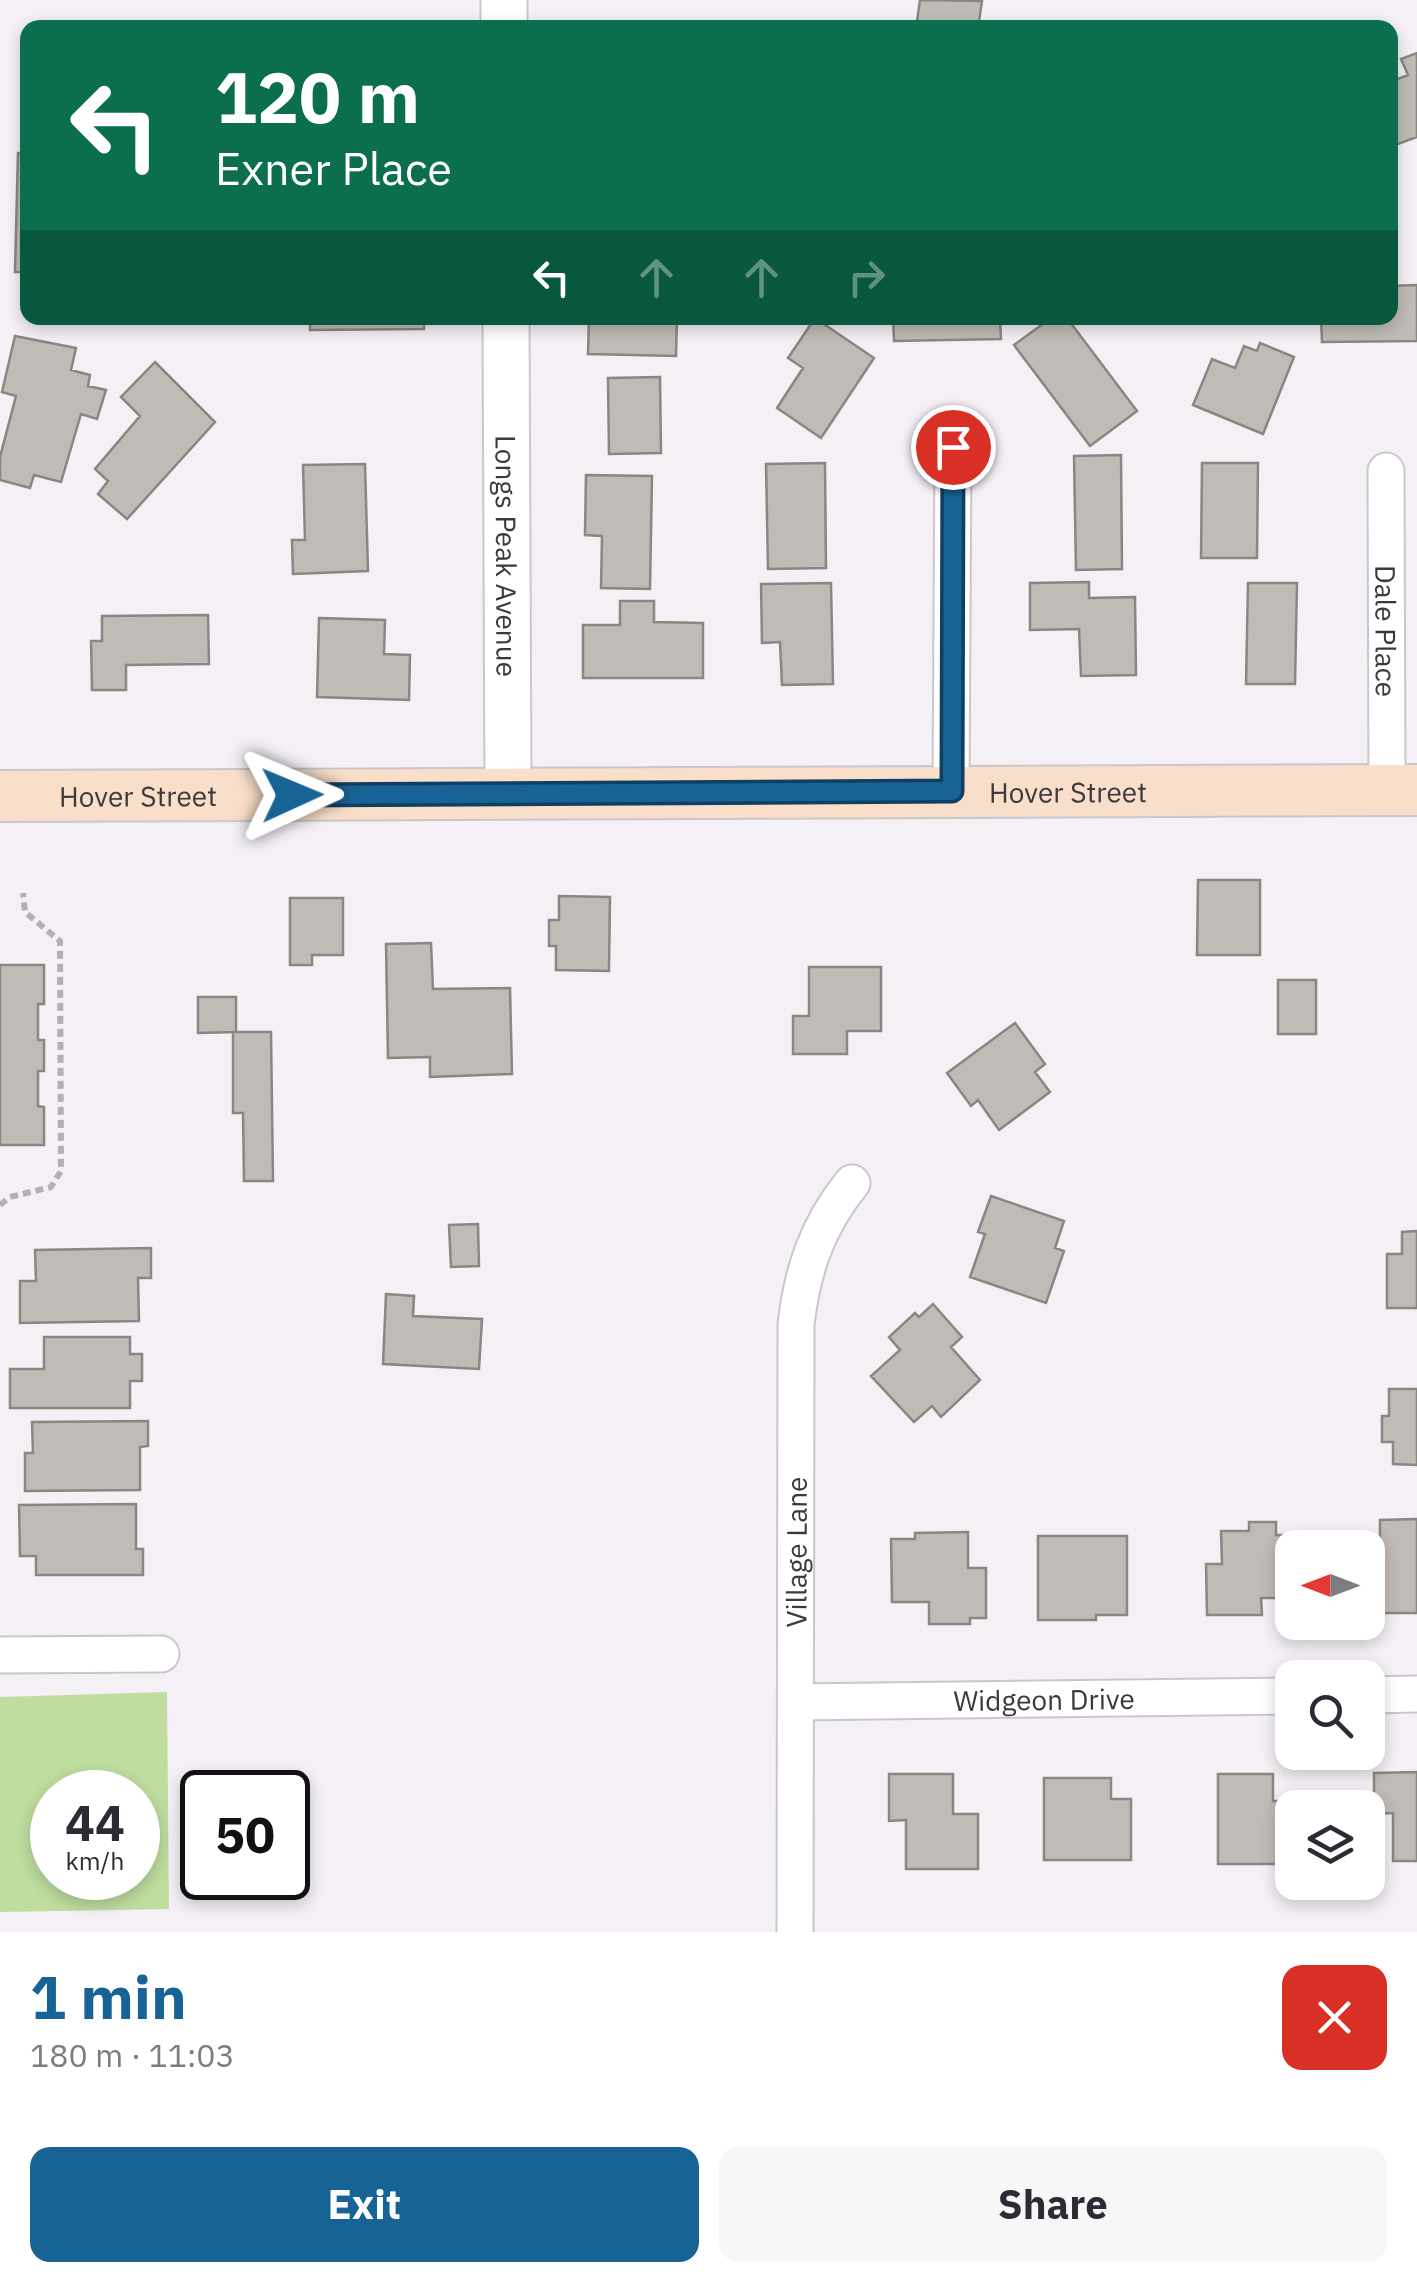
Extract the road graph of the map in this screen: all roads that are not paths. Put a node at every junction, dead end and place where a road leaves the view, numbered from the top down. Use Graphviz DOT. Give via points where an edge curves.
graph roads {
  1 [pos="506,325"];
  2 [pos="953,447"];
  3 [pos="1386,470"];
  4 [pos="1402,790"];
  5 [pos="952,791"];
  6 [pos="508,792"];
  7 [pos="0,796"];
  8 [pos="852,1184"];
  9 [pos="161,1654"];
  10 [pos="0,1655"];
  11 [pos="1385,1694"];
  12 [pos="1417,1694"];
  13 [pos="1275,1696"];
  14 [pos="796,1702"];
  15 [pos="795,1932"];
  1 -- 6 [label="street, Longs Peak Avenue"];
  2 -- 5 [label="street"];
  3 -- 4 [label="street, Dale Place"];
  4 -- 5 [label="main road, Hover Street"];
  5 -- 6 [label="main road, Hover Street"];
  6 -- 7 [label="main road, Hover Street"];
  8 -- 14 [label="street, Village Lane" via="812,1250 796,1325"];
  9 -- 10 [label="street"];
  11 -- 12 [label="street"];
  13 -- 14 [label="street, Widgeon Drive"];
  14 -- 15 [label="street, Village Lane"];
}
